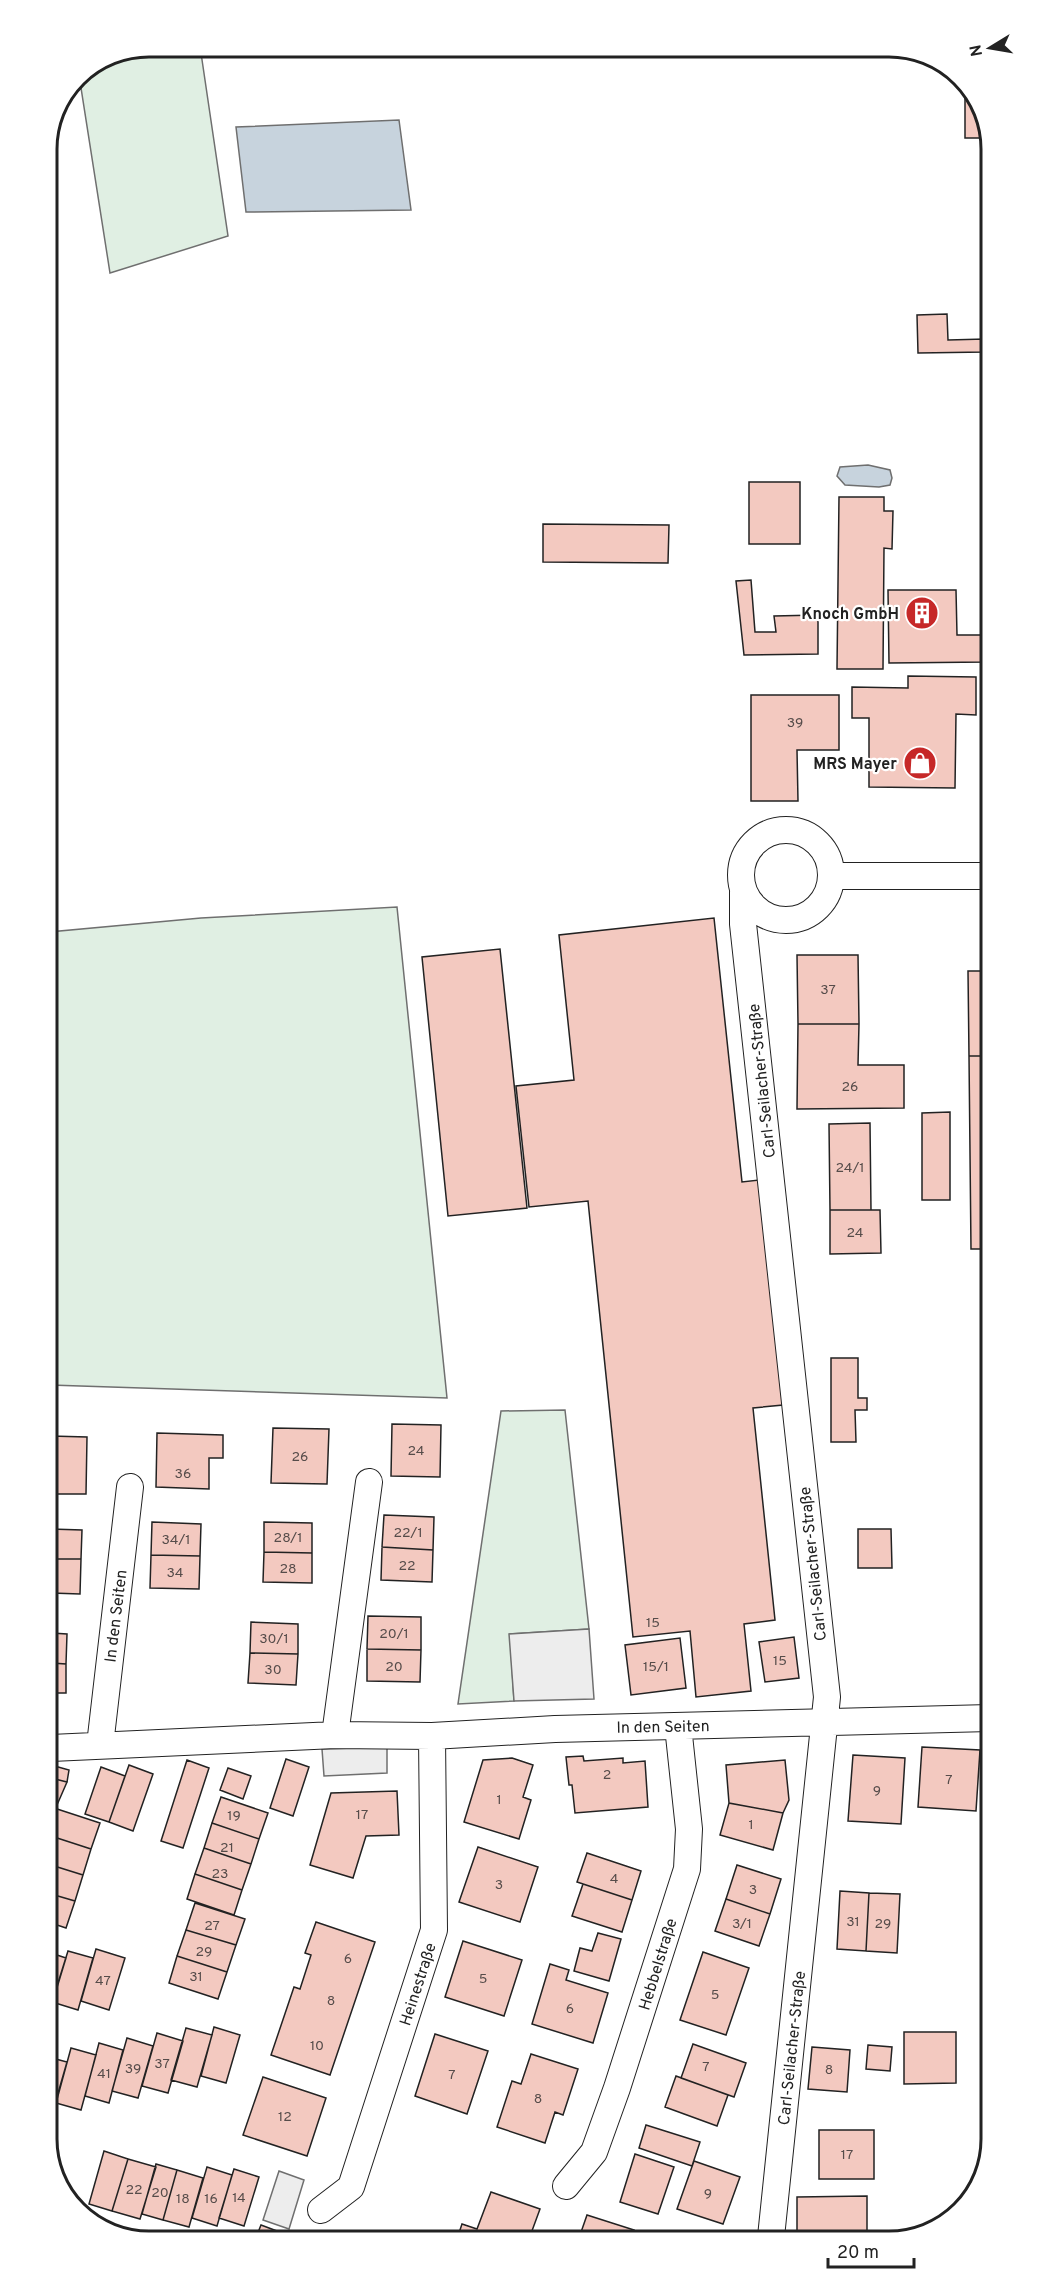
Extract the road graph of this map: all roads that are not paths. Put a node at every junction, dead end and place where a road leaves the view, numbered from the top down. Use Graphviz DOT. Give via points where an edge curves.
graph roads {
  1 [pos="832,876"];
  2 [pos="981,876"];
  3 [pos="744,892"];
  4 [pos="369,1482"];
  5 [pos="130,1487"];
  6 [pos="981,1718"];
  7 [pos="823,1722"];
  8 [pos="678,1726"];
  9 [pos="335,1735"];
  10 [pos="432,1736"];
  11 [pos="100,1745"];
  12 [pos="57,1748"];
  13 [pos="566,2187"];
  14 [pos="321,2210"];
  15 [pos="772,2231"];
  1 -- 2 [label="street"];
  1 -- 3 [label="street" via="821,904 796,920 776,920 758,911"];
  1 -- 3 [label="street" via="829,857 817,841 800,831 780,829 762,836 747,850 741,869"];
  3 -- 7 [label="street, Carl-Seilacher-Straße" via="743,924 827,1697"];
  4 -- 9 [label="street"];
  5 -- 11 [label="street, In den Seiten"];
  6 -- 7 [label="street, In den Seiten"];
  7 -- 8 [label="street, In den Seiten"];
  7 -- 15 [label="street, Carl-Seilacher-Straße"];
  8 -- 10 [label="street, In den Seiten"];
  8 -- 13 [label="street, Hebbelstraße" via="689,1829 687,1869 594,2152"];
  9 -- 10 [label="street, In den Seiten"];
  9 -- 11 [label="street, In den Seiten"];
  10 -- 14 [label="street, Heinestraße" via="434,1930 351,2187"];
  11 -- 12 [label="street, In den Seiten"];
}
